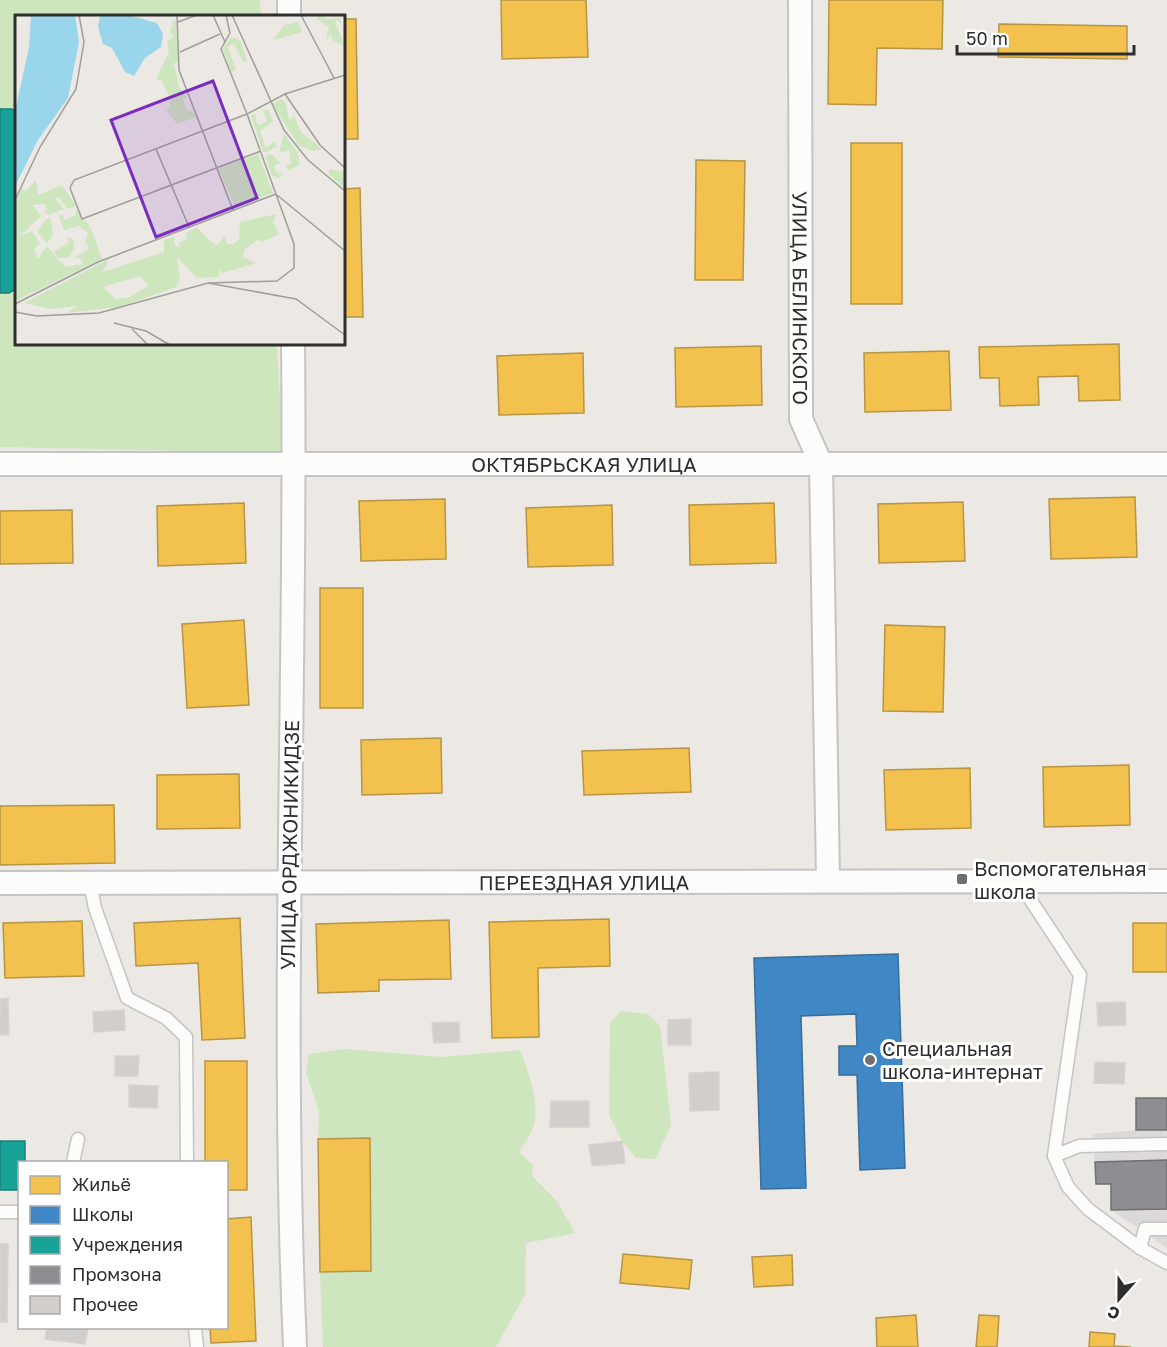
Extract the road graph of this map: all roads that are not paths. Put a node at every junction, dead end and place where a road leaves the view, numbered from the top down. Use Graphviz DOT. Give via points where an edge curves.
graph roads {
  1 [pos="800,0"];
  2 [pos="293,345"];
  3 [pos="0,464"];
  4 [pos="1167,464"];
  5 [pos="294,465"];
  6 [pos="820,465"];
  7 [pos="828,879"];
  8 [pos="1017,880"];
  9 [pos="288,881"];
  10 [pos="1167,881"];
  11 [pos="90,882"];
  12 [pos="0,883"];
  13 [pos="78,1139"];
  14 [pos="1167,1144"];
  15 [pos="1054,1156"];
  16 [pos="73,1161"];
  17 [pos="187,1161"];
  18 [pos="0,1212"];
  19 [pos="18,1212"];
  20 [pos="1167,1229"];
  21 [pos="1140,1248"];
  22 [pos="1167,1263"];
  23 [pos="195,1329"];
  24 [pos="197,1347"];
  25 [pos="295,1347"];
  1 -- 6 [label="street, УЛИЦА БЕЛИНСКОГО" via="801,419"];
  2 -- 5 [label="street, УЛИЦА ОРДЖОНИКИДЗЕ"];
  3 -- 5 [label="street, ОКТЯБРЬСКАЯ УЛИЦА"];
  4 -- 6 [label="street, ОКТЯБРЬСКАЯ УЛИЦА"];
  5 -- 6 [label="street, ОКТЯБРЬСКАЯ УЛИЦА"];
  5 -- 9 [label="street, УЛИЦА ОРДЖОНИКИДЗЕ"];
  6 -- 7 [label="street, УЛИЦА БЕЛИНСКОГО"];
  7 -- 8 [label="street, ПЕРЕЕЗДНАЯ УЛИЦА"];
  7 -- 9 [label="street, ПЕРЕЕЗДНАЯ УЛИЦА"];
  8 -- 10 [label="street, ПЕРЕЕЗДНАЯ УЛИЦА"];
  8 -- 15 [label="lane" via="1080,975"];
  9 -- 11 [label="street, ПЕРЕЕЗДНАЯ УЛИЦА"];
  9 -- 25 [label="street, УЛИЦА ОРДЖОНИКИДЗЕ" via="289,1212"];
  11 -- 12 [label="street, ПЕРЕЕЗДНАЯ УЛИЦА"];
  11 -- 17 [label="lane" via="95,908 127,998 166,1018 186,1037"];
  13 -- 16 [label="lane"];
  14 -- 15 [label="lane" via="1079,1146"];
  15 -- 21 [label="lane" via="1068,1187 1088,1209"];
  18 -- 19 [label="lane"];
  20 -- 21 [label="lane" via="1145,1229"];
  21 -- 22 [label="lane"];
  23 -- 24 [label="lane"];
}
